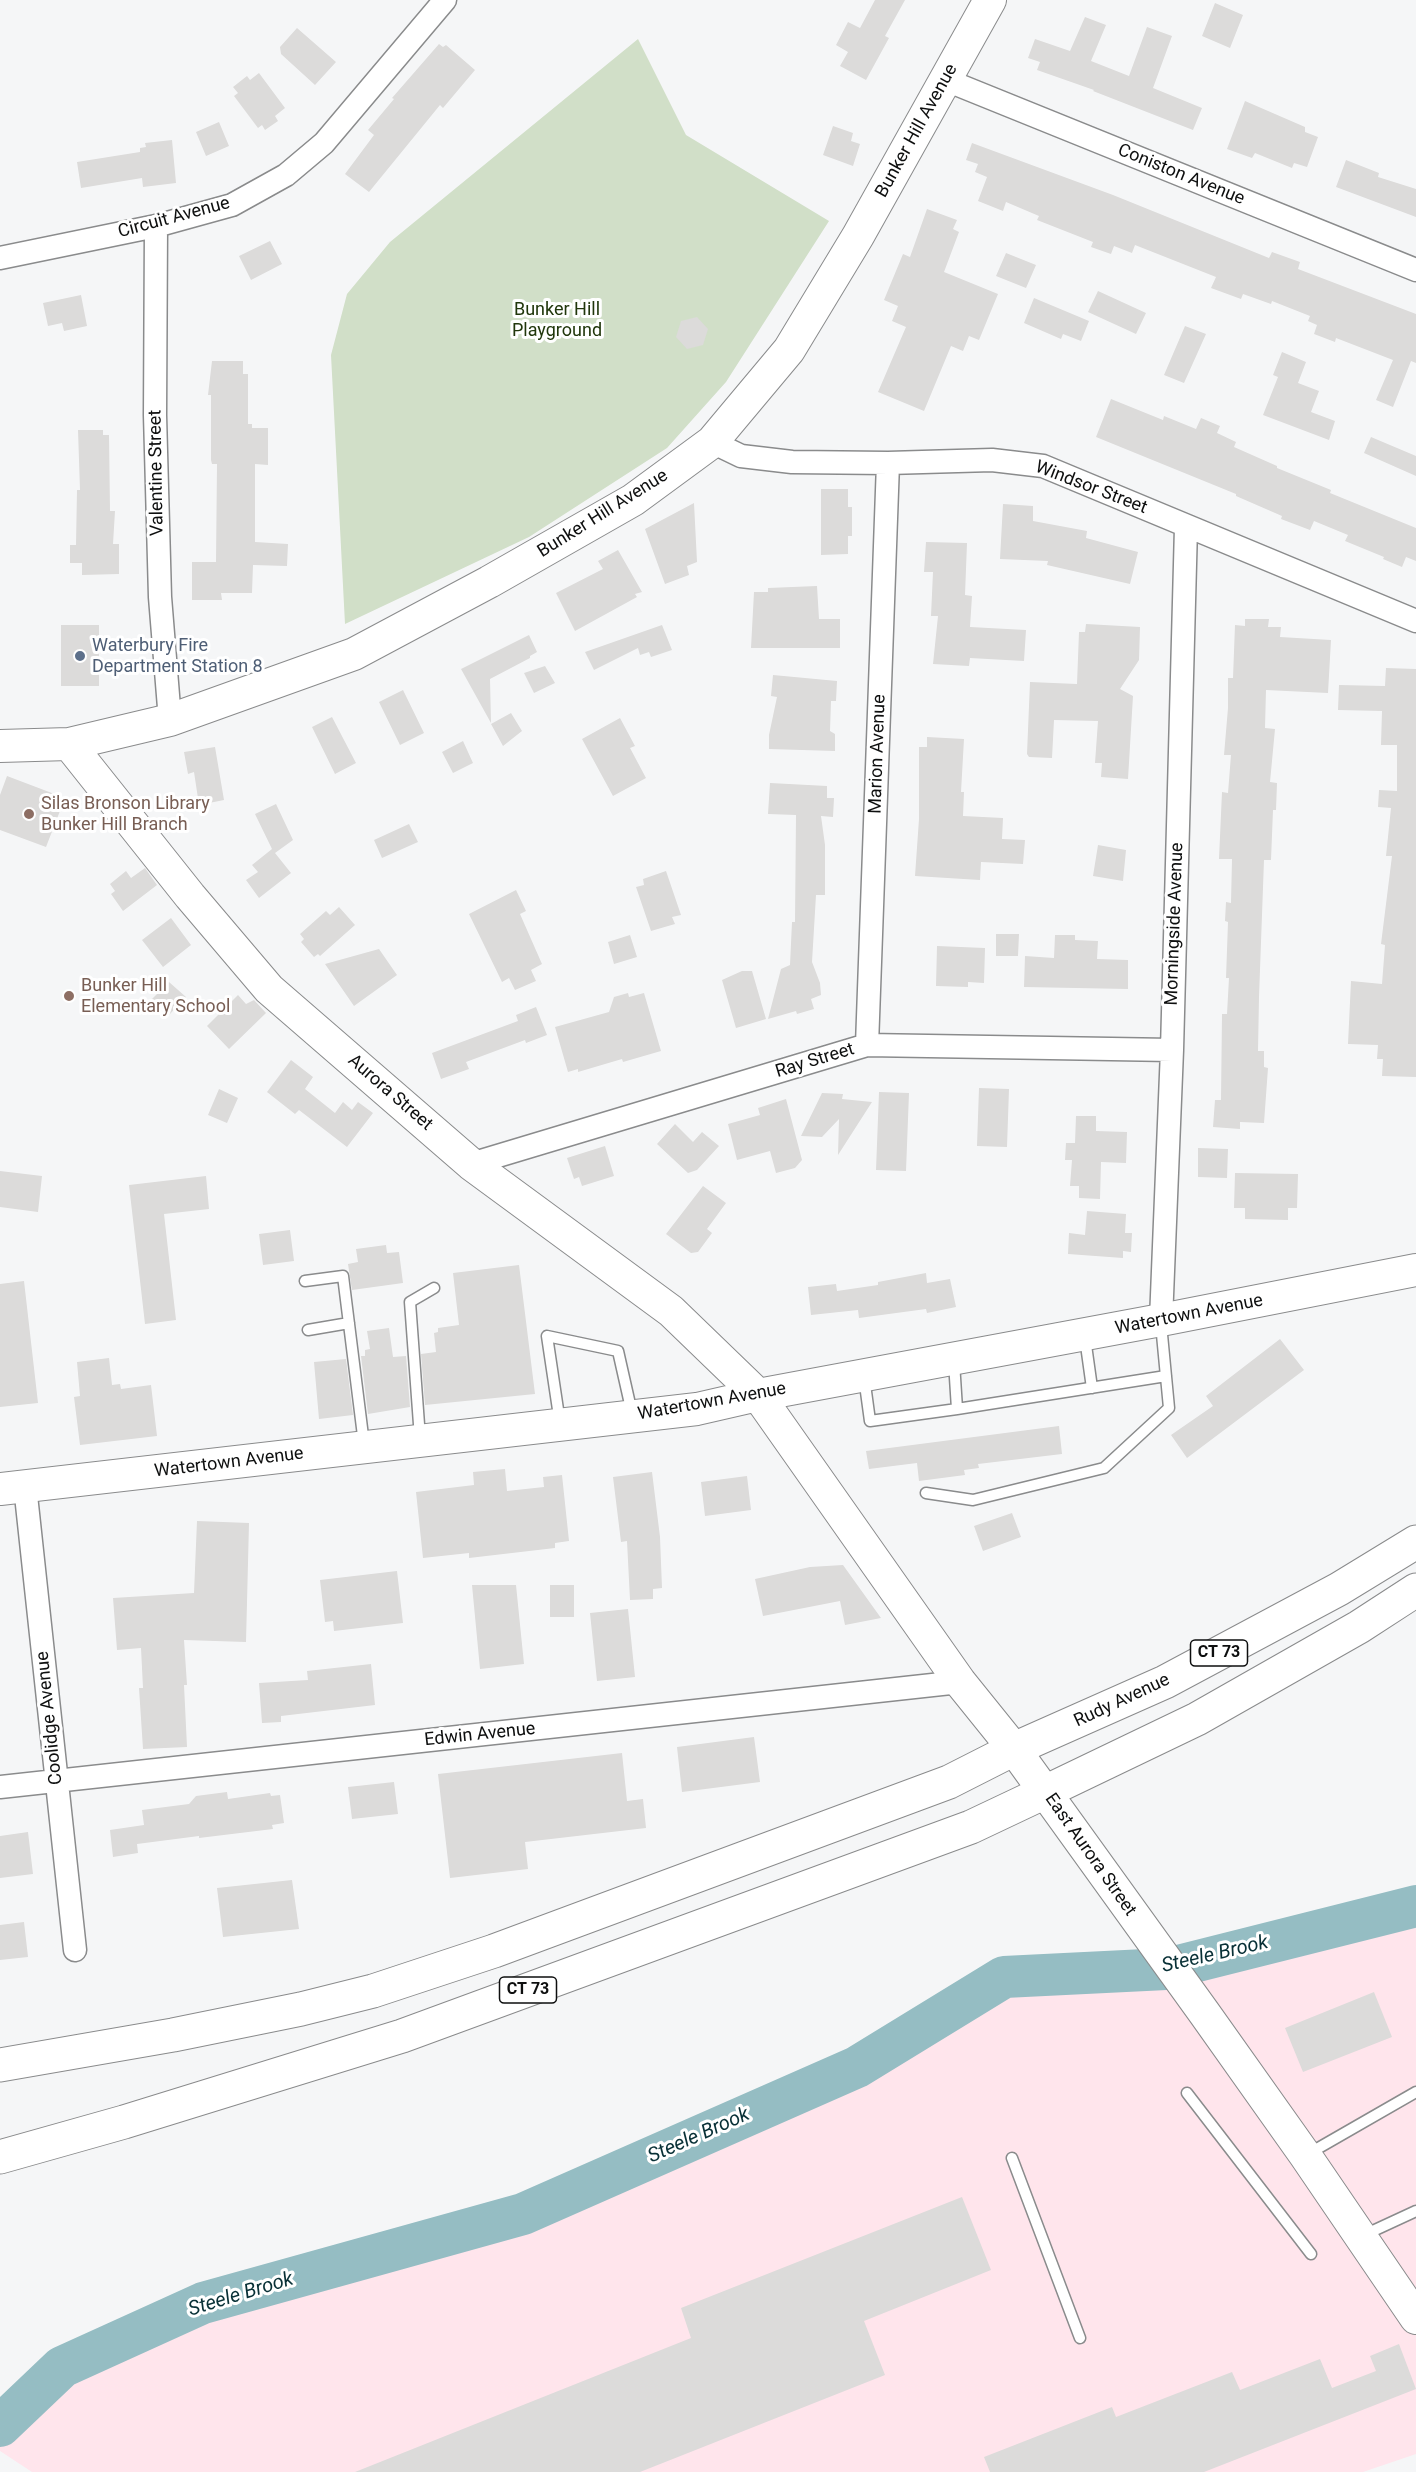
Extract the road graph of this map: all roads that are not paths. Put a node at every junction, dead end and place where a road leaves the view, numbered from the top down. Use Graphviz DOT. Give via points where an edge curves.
graph roads {
  1 [pos="445,0"];
  2 [pos="990,0"];
  3 [pos="946,80"];
  4 [pos="156,226"];
  5 [pos="0,258"];
  6 [pos="1416,270"];
  7 [pos="712,442"];
  8 [pos="888,463"];
  9 [pos="1186,527"];
  10 [pos="1416,621"];
  11 [pos="170,720"];
  12 [pos="69,744"];
  13 [pos="0,746"];
  14 [pos="867,1045"];
  15 [pos="1172,1050"];
  16 [pos="471,1164"];
  17 [pos="1416,1270"];
  18 [pos="305,1281"];
  19 [pos="434,1288"];
  20 [pos="1161,1320"];
  21 [pos="349,1323"];
  22 [pos="308,1330"];
  23 [pos="1085,1334"];
  24 [pos="954,1359"];
  25 [pos="864,1375"];
  26 [pos="1166,1376"];
  27 [pos="1092,1388"];
  28 [pos="758,1395"];
  29 [pos="957,1410"];
  30 [pos="633,1416"];
  31 [pos="560,1425"];
  32 [pos="420,1441"];
  33 [pos="364,1447"];
  34 [pos="12,1488"];
  35 [pos="926,1493"];
  36 [pos="1416,1542"];
  37 [pos="1416,1590"];
  38 [pos="960,1682"];
  39 [pos="1014,1749"];
  40 [pos="57,1781"];
  41 [pos="0,1787"];
  42 [pos="1045,1792"];
  43 [pos="75,1950"];
  44 [pos="0,2065"];
  45 [pos="1416,2092"];
  46 [pos="1187,2093"];
  47 [pos="1305,2155"];
  48 [pos="0,2157"];
  49 [pos="1012,2158"];
  50 [pos="1416,2211"];
  51 [pos="1360,2237"];
  52 [pos="1311,2254"];
  53 [pos="1416,2318"];
  54 [pos="1080,2338"];
  1 -- 4 [label="street, Circuit Avenue" via="324,143 286,175 232,205"];
  2 -- 3 [label="main road, Bunker Hill Avenue"];
  3 -- 6 [label="street, Coniston Avenue"];
  3 -- 7 [label="main road, Bunker Hill Avenue" via="789,350"];
  4 -- 5 [label="street, Circuit Avenue"];
  4 -- 11 [label="street, Valentine Street" via="155,415 160,597"];
  7 -- 8 [label="street, Windsor Street" via="741,456 792,462"];
  7 -- 11 [label="main road, Bunker Hill Avenue" via="633,500 354,654"];
  8 -- 9 [label="street, Windsor Street" via="992,460 1043,466"];
  8 -- 14 [label="street, Marion Avenue"];
  9 -- 10 [label="street, Windsor Street"];
  9 -- 15 [label="street, Morningside Avenue"];
  11 -- 12 [label="main road, Bunker Hill Avenue"];
  12 -- 13 [label="main road, Bunker Hill Avenue"];
  12 -- 16 [label="main road, Aurora Street" via="268,989"];
  14 -- 15 [label="street, Ray Street"];
  14 -- 16 [label="street, Ray Street"];
  15 -- 20 [label="street, Morningside Avenue"];
  16 -- 28 [label="main road, Aurora Street" via="671,1311"];
  17 -- 20 [label="main road, Watertown Avenue"];
  18 -- 21 [label="lane" via="343,1276"];
  19 -- 32 [label="lane" via="410,1302"];
  20 -- 23 [label="main road, Watertown Avenue"];
  20 -- 26 [label="lane"];
  21 -- 22 [label="lane"];
  21 -- 33 [label="lane"];
  23 -- 24 [label="main road, Watertown Avenue"];
  23 -- 27 [label="lane"];
  24 -- 25 [label="main road, Watertown Avenue"];
  24 -- 29 [label="lane"];
  25 -- 28 [label="main road, Watertown Avenue"];
  25 -- 29 [label="lane" via="870,1421"];
  26 -- 27 [label="lane"];
  26 -- 35 [label="lane" via="1169,1408 1104,1468 973,1500"];
  27 -- 29 [label="lane"];
  28 -- 30 [label="main road, Watertown Avenue" via="697,1409"];
  28 -- 38 [label="main road, East Aurora Street"];
  30 -- 31 [label="main road, Watertown Avenue"];
  30 -- 31 [label="lane" via="618,1351 547,1336"];
  31 -- 32 [label="main road, Watertown Avenue"];
  32 -- 33 [label="main road, Watertown Avenue"];
  33 -- 34 [label="main road, Watertown Avenue"];
  34 -- 40 [label="street, Coolidge Avenue"];
  36 -- 39 [label="main road, Rudy Avenue / CT 73" via="1339,1589 1165,1682"];
  37 -- 42 [label="main road, CT 73" via="1197,1719"];
  38 -- 39 [label="main road, East Aurora Street"];
  38 -- 40 [label="street, Edwin Avenue"];
  39 -- 42 [label="main road, East Aurora Street"];
  39 -- 44 [label="main road, CT 73" via="949,1782 494,1951 373,1991 173,2035"];
  40 -- 41 [label="street, Edwin Avenue"];
  40 -- 43 [label="street, Coolidge Avenue"];
  42 -- 47 [label="main road, East Aurora Street"];
  42 -- 48 [label="main road, CT 73" via="971,1827 402,2036"];
  45 -- 47 [label="lane"];
  46 -- 52 [label="lane"];
  47 -- 51 [label="main road, East Aurora Street"];
  49 -- 54 [label="lane"];
  50 -- 51 [label="lane"];
  51 -- 53 [label="main road, East Aurora Street"];
}
